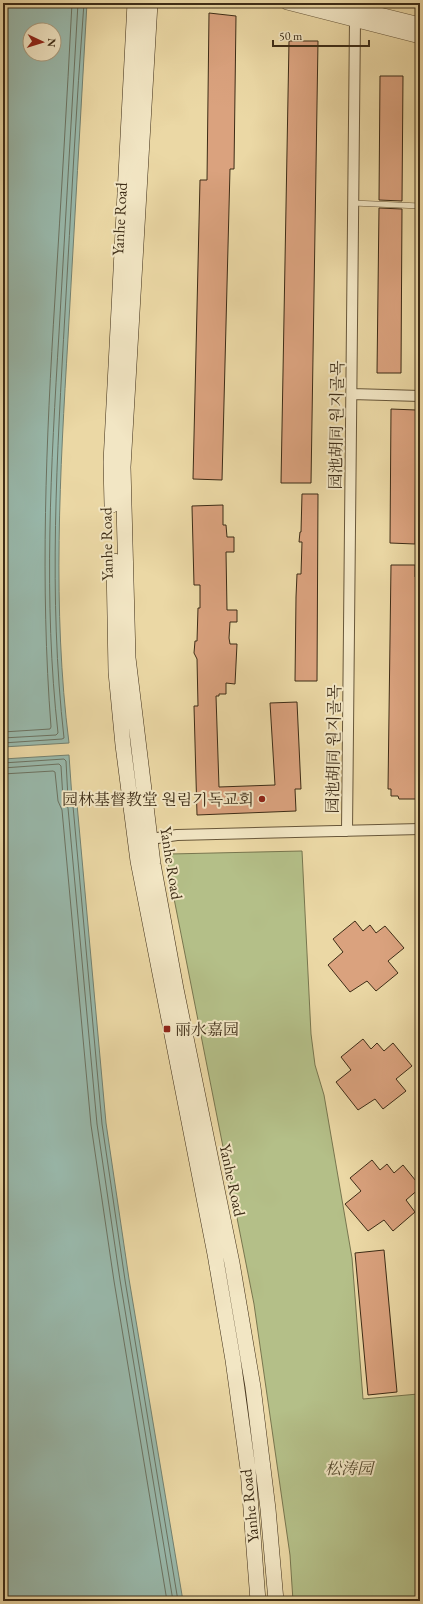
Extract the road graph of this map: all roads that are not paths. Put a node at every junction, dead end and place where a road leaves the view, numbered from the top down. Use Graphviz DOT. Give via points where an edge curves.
graph roads {
  1 [pos="135,3"];
  2 [pos="150,3"];
  3 [pos="287,3"];
  4 [pos="342,4"];
  5 [pos="354,20"];
  6 [pos="420,24"];
  7 [pos="420,37"];
  8 [pos="353,203"];
  9 [pos="420,206"];
  10 [pos="352,394"];
  11 [pos="420,396"];
  12 [pos="420,830"];
  13 [pos="347,831"];
  14 [pos="143,840"];
  15 [pos="258,1601"];
  16 [pos="276,1601"];
  1 -- 14 [label="main road, Yanhe Road" via="111,462 116,672 123,746"];
  2 -- 14 [label="main road, Yanhe Road" via="122,482 128,658"];
  3 -- 5 [label="street"];
  4 -- 6 [label="street"];
  5 -- 7 [label="street"];
  5 -- 8 [label="street, 园池胡同 원지골목"];
  8 -- 9 [label="lane"];
  8 -- 10 [label="street, 园池胡同 원지골목"];
  10 -- 11 [label="street"];
  10 -- 13 [label="street, 园池胡同 원지골목"];
  12 -- 13 [label="street"];
  13 -- 14 [label="street" via="177,835"];
  14 -- 15 [label="main road, Yanhe Road" via="233,1360 248,1469"];
  14 -- 16 [label="main road, Yanhe Road" via="232,1262 260,1437"];
}
